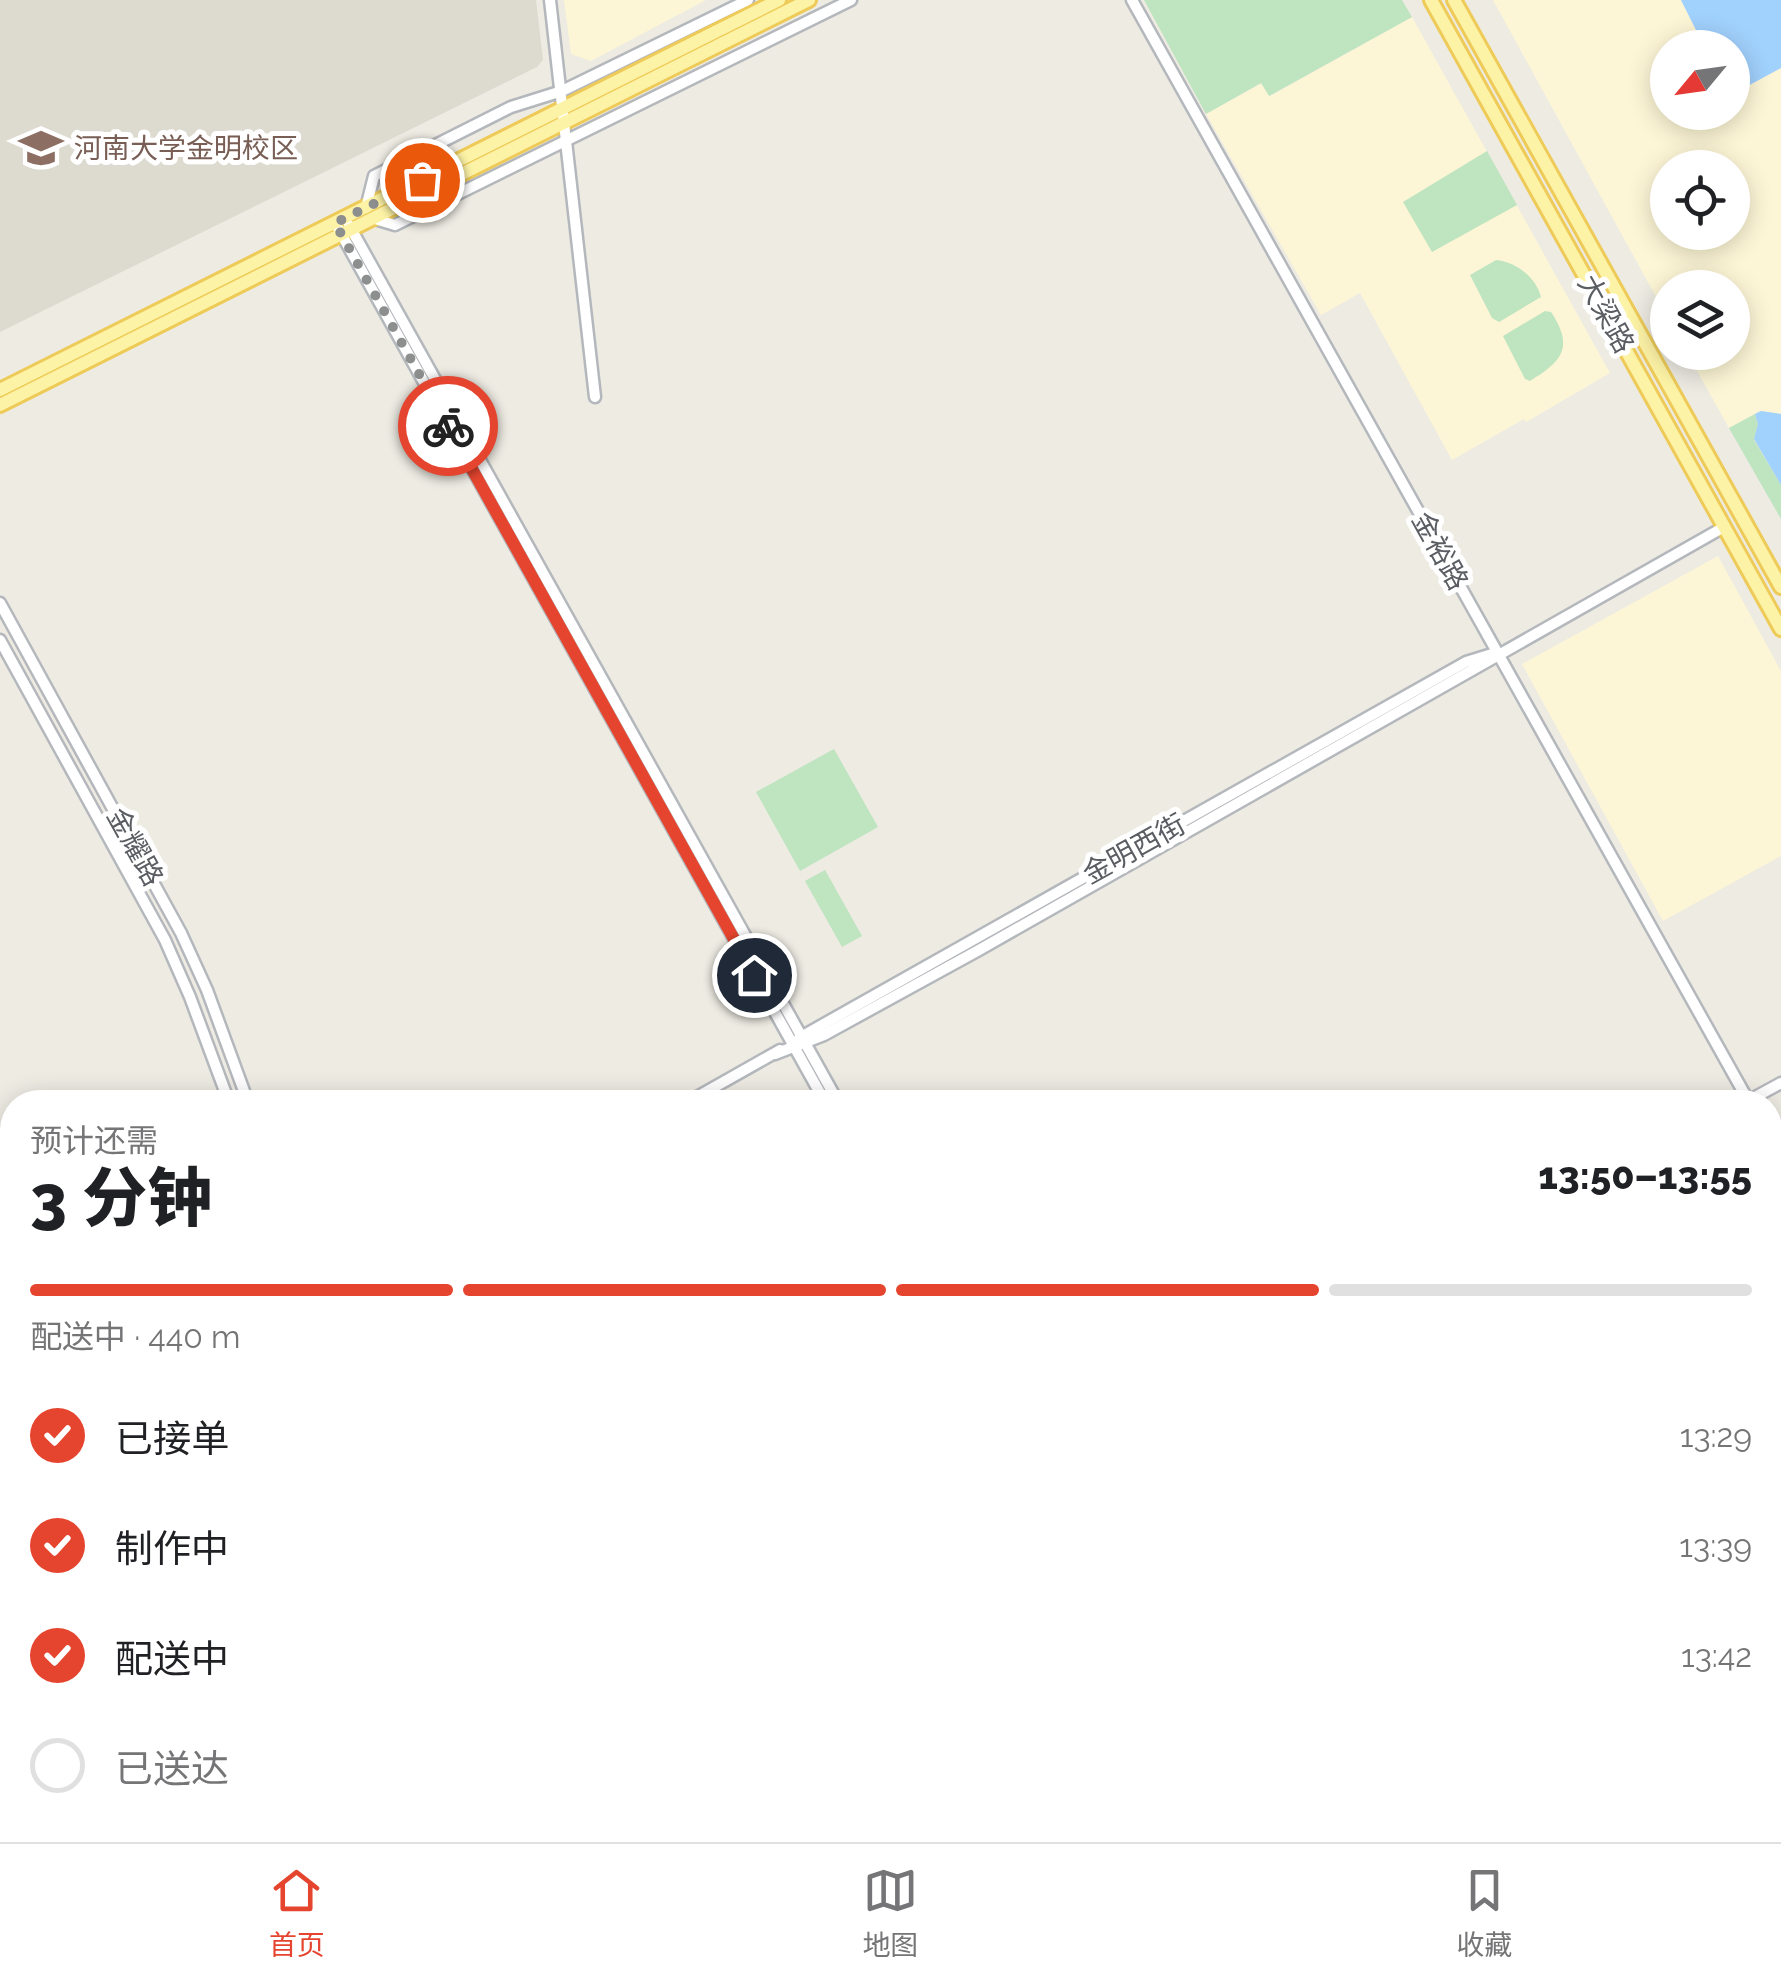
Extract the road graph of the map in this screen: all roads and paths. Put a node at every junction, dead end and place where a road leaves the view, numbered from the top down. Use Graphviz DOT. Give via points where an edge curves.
graph roads {
  1 [pos="550,0"];
  2 [pos="748,0"];
  3 [pos="779,0"];
  4 [pos="809,0"];
  5 [pos="852,0"];
  6 [pos="1132,0"];
  7 [pos="1432,0"];
  8 [pos="1454,0"];
  9 [pos="562,91"];
  10 [pos="565,114"];
  11 [pos="567,141"];
  12 [pos="370,213"];
  13 [pos="344,226"];
  14 [pos="0,390"];
  15 [pos="595,397"];
  16 [pos="0,405"];
  17 [pos="1724,526"];
  18 [pos="1781,587"];
  19 [pos="0,603"];
  20 [pos="1781,629"];
  21 [pos="0,640"];
  22 [pos="1497,653"];
  23 [pos="798,1042"];
  24 [pos="224,1090"];
  25 [pos="244,1090"];
  26 [pos="710,1090"];
  27 [pos="820,1090"];
  28 [pos="830,1090"];
  29 [pos="1741,1090"];
  1 -- 9 [label="street"];
  2 -- 9 [label="street"];
  3 -- 10 [label="main road"];
  4 -- 10 [label="main road"];
  5 -- 11 [label="street"];
  6 -- 22 [label="street, 金裕路"];
  7 -- 17 [label="main road, 大梁路"];
  8 -- 18 [label="main road, 大梁路"];
  9 -- 10 [label="street"];
  9 -- 12 [label="street" via="512,107 374,176"];
  10 -- 11 [label="street"];
  10 -- 12 [label="main road"];
  11 -- 12 [label="street" via="395,225"];
  11 -- 15 [label="street"];
  12 -- 13 [label="main road"];
  13 -- 14 [label="main road"];
  13 -- 16 [label="main road"];
  13 -- 23 [label="street"];
  17 -- 20 [label="main road, 大梁路"];
  17 -- 22 [label="street, 金明西街"];
  19 -- 25 [label="street, 金耀路" via="181,933"];
  21 -- 24 [label="street, 金耀路" via="165,940"];
  22 -- 23 [label="street, 金明西街" via="996,940 824,1035"];
  22 -- 29 [label="street, 金裕路"];
  23 -- 26 [label="street, 金明西街"];
  23 -- 27 [label="street"];
  23 -- 28 [label="street"];
}
